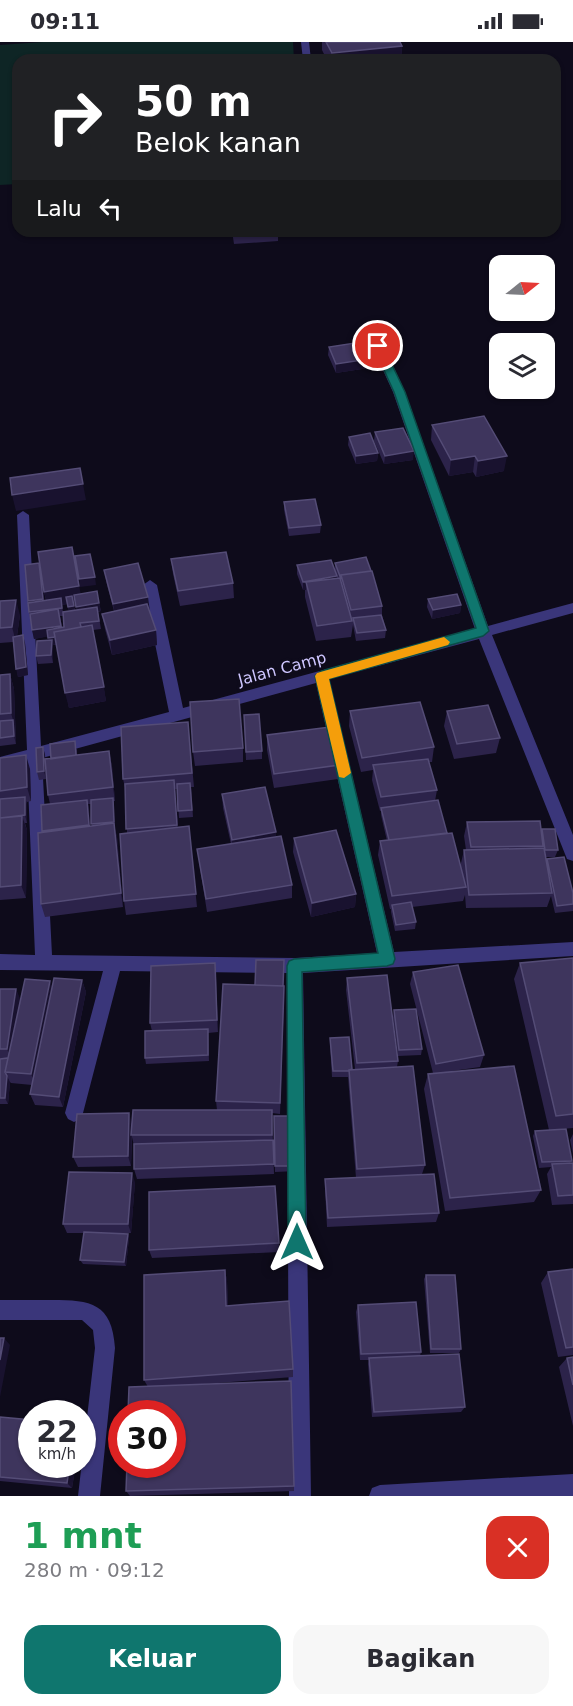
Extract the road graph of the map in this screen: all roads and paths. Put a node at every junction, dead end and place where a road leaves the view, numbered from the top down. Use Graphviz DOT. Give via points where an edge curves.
graph roads {
  1 [pos="378,346"];
  2 [pos="23,514"];
  3 [pos="150,585"];
  4 [pos="573,608"];
  5 [pos="483,631"];
  6 [pos="321,676"];
  7 [pos="177,715"];
  8 [pos="34,753"];
  9 [pos="0,763"];
  10 [pos="573,854"];
  11 [pos="573,949"];
  12 [pos="387,959"];
  13 [pos="45,962"];
  14 [pos="0,963"];
  15 [pos="114,963"];
  16 [pos="294,966"];
  17 [pos="74,1113"];
  18 [pos="0,1310"];
  19 [pos="573,1485"];
  20 [pos="89,1496"];
  21 [pos="300,1496"];
  22 [pos="380,1496"];
  1 -- 5 [label="street" via="399,392"];
  2 -- 8 [label="street"];
  3 -- 7 [label="street"];
  4 -- 5 [label="street, Jalan Camp"];
  5 -- 6 [label="street, Jalan Camp"];
  5 -- 10 [label="street"];
  6 -- 7 [label="street, Jalan Camp"];
  6 -- 12 [label="street"];
  7 -- 8 [label="street, Jalan Camp"];
  8 -- 9 [label="street, Jalan Camp"];
  8 -- 13 [label="street"];
  11 -- 12 [label="street"];
  12 -- 16 [label="street"];
  13 -- 14 [label="street"];
  13 -- 15 [label="street"];
  15 -- 16 [label="street"];
  15 -- 17 [label="street"];
  16 -- 21 [label="street"];
  18 -- 20 [label="street" via="82,1310 99,1320 105,1348"];
  19 -- 22 [label="street"];
}
